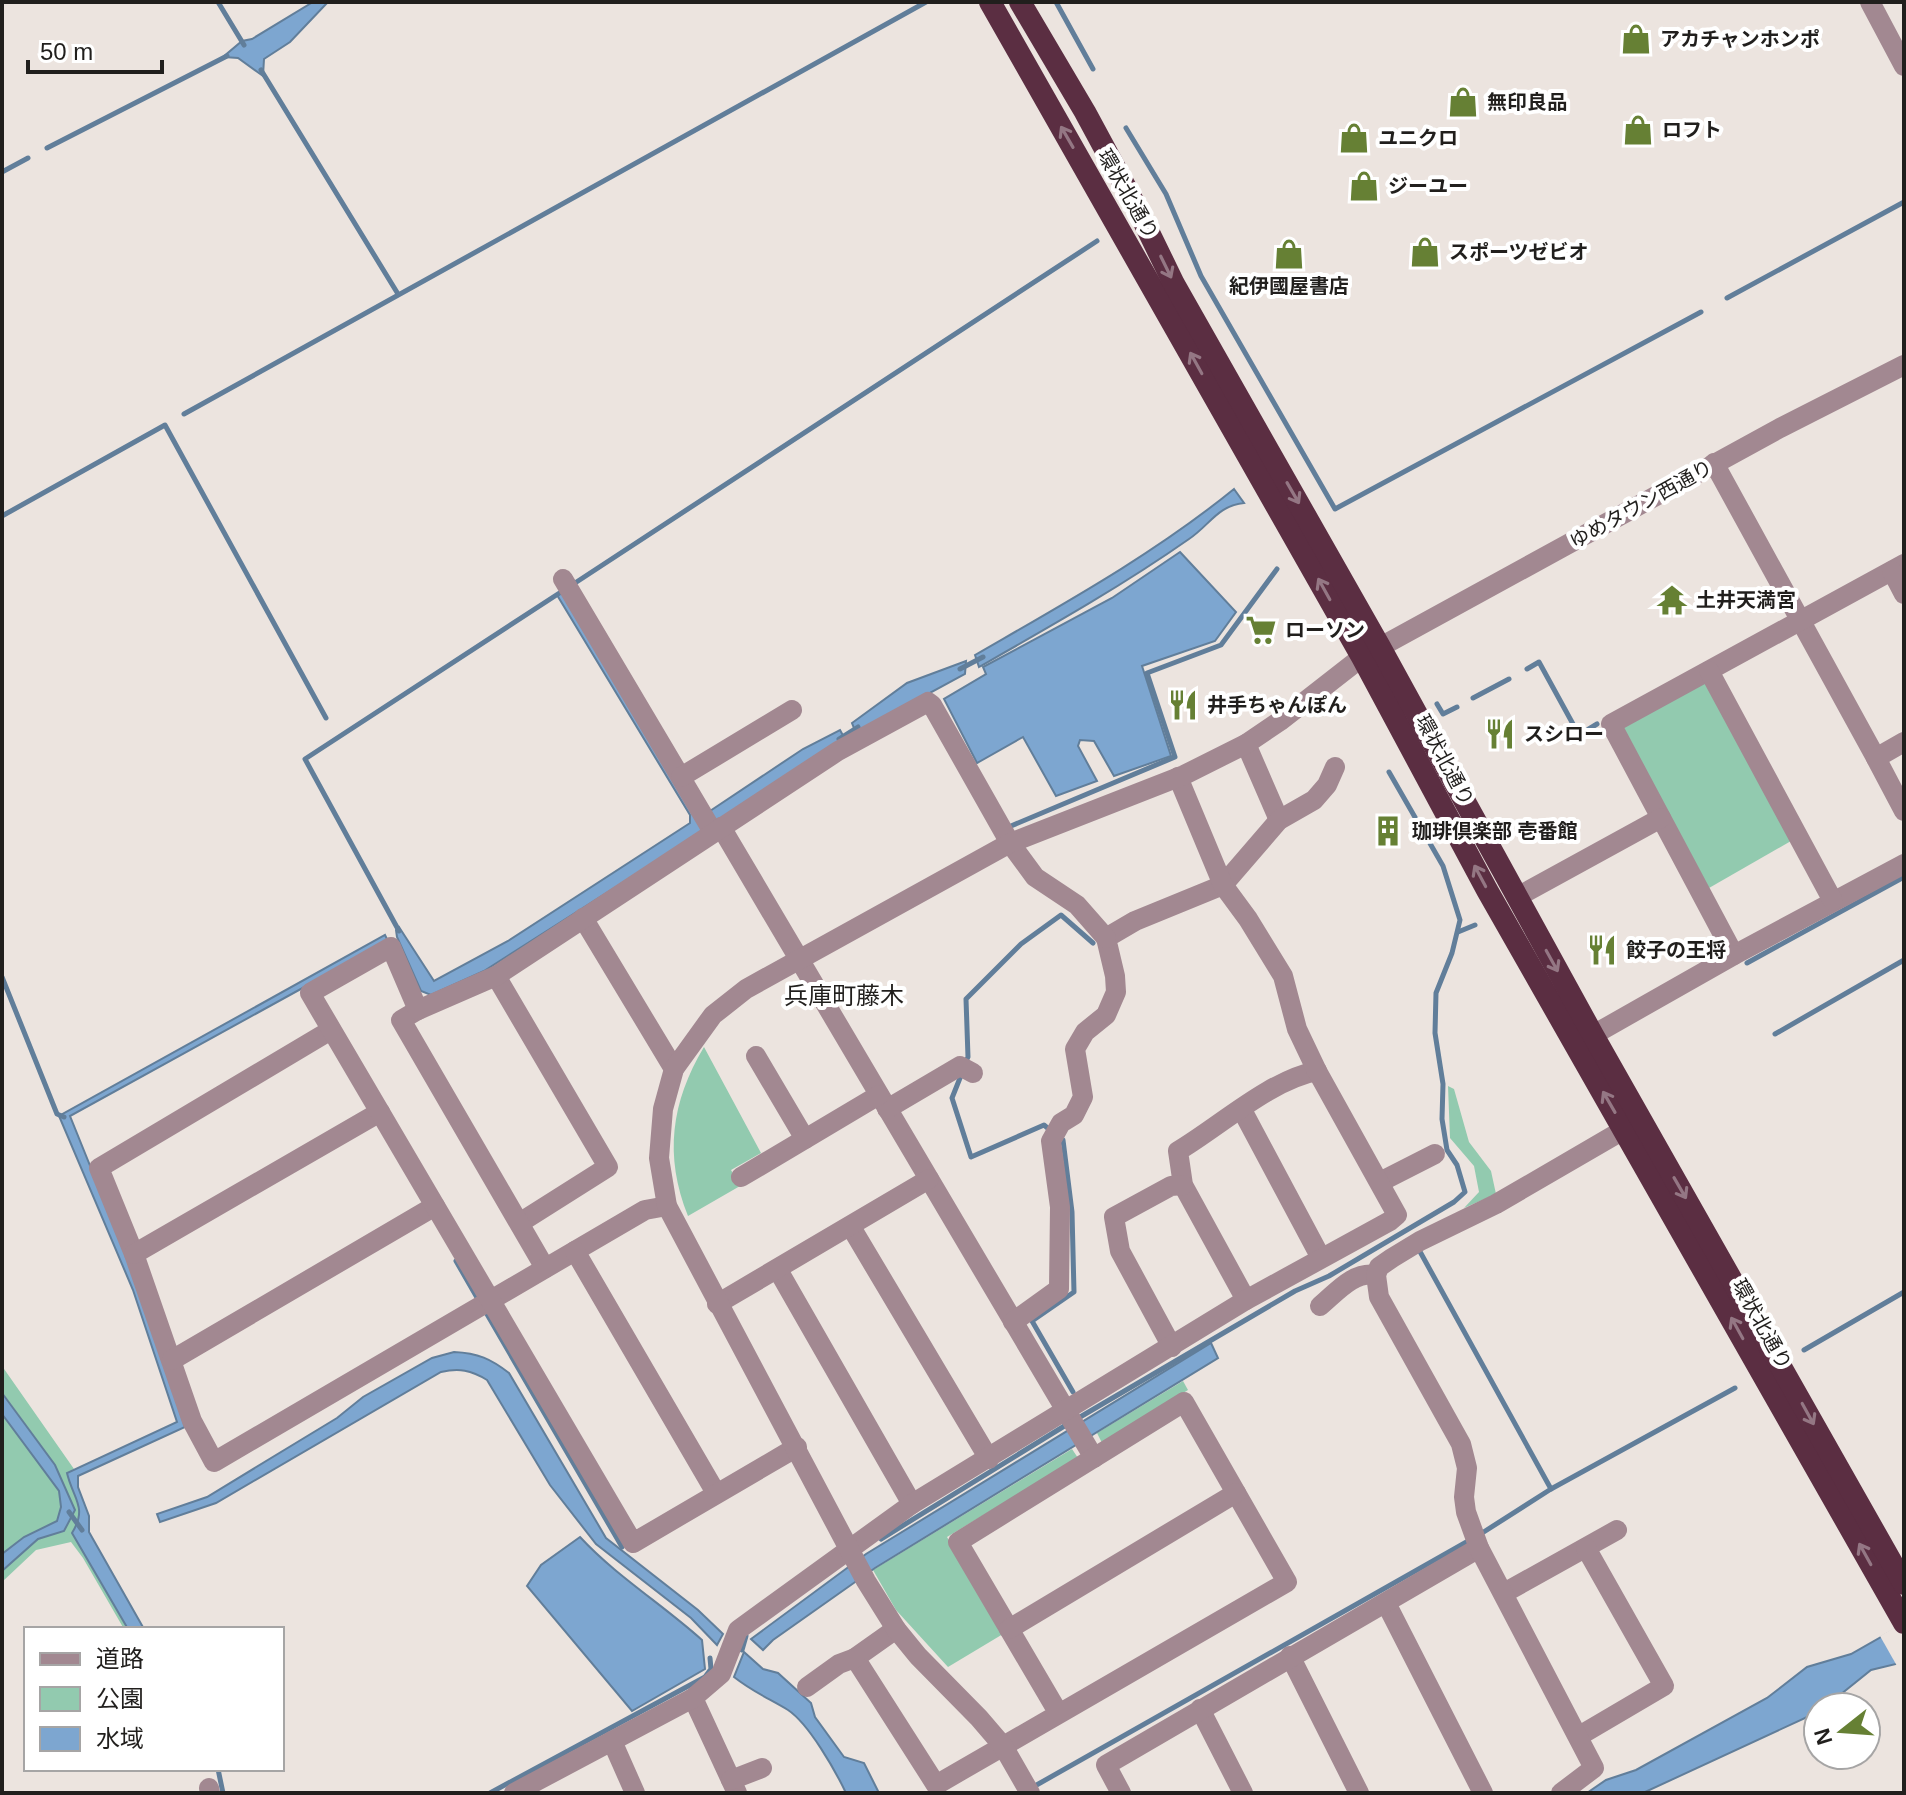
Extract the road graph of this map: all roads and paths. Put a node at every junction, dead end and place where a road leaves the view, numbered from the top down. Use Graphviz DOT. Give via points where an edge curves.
graph roads {
  1 [pos="990,2"];
  2 [pos="1020,2"];
  3 [pos="1870,2"];
  4 [pos="1896,34"];
  5 [pos="1904,66"];
  6 [pos="1904,365"];
  7 [pos="1714,463"];
  8 [pos="1898,568"];
  9 [pos="563,579"];
  10 [pos="1904,594"];
  11 [pos="1803,621"];
  12 [pos="1371,652"];
  13 [pos="1709,671"];
  14 [pos="792,710"];
  15 [pos="1904,742"];
  16 [pos="1246,744"];
  17 [pos="1876,758"];
  18 [pos="1335,767"];
  19 [pos="681,777"];
  20 [pos="1178,777"];
  21 [pos="1904,811"];
  22 [pos="1661,818"];
  23 [pos="1279,820"];
  24 [pos="717,829"];
  25 [pos="1010,843"];
  26 [pos="1904,864"];
  27 [pos="1223,885"];
  28 [pos="1517,897"];
  29 [pos="1833,901"];
  30 [pos="583,918"];
  31 [pos="1106,938"];
  32 [pos="1734,955"];
  33 [pos="798,960"];
  34 [pos="496,976"];
  35 [pos="418,1010"];
  36 [pos="326,1033"];
  37 [pos="1593,1035"];
  38 [pos="756,1056"];
  39 [pos="674,1069"];
  40 [pos="966,1069"];
  41 [pos="1317,1071"];
  42 [pos="883,1102"];
  43 [pos="1242,1110"];
  44 [pos="374,1116"];
  45 [pos="1625,1129"];
  46 [pos="805,1139"];
  47 [pos="1435,1154"];
  48 [pos="741,1177"];
  49 [pos="929,1179"];
  50 [pos="1380,1182"];
  51 [pos="1183,1185"];
  52 [pos="667,1206"];
  53 [pos="429,1209"];
  54 [pos="521,1222"];
  55 [pos="851,1227"];
  56 [pos="575,1251"];
  57 [pos="134,1254"];
  58 [pos="1321,1258"];
  59 [pos="545,1268"];
  60 [pos="778,1270"];
  61 [pos="1376,1275"];
  62 [pos="1246,1300"];
  63 [pos="485,1303"];
  64 [pos="717,1304"];
  65 [pos="1320,1306"];
  66 [pos="1013,1322"];
  67 [pos="1172,1347"];
  68 [pos="172,1360"];
  69 [pos="1067,1412"];
  70 [pos="797,1447"];
  71 [pos="1094,1458"];
  72 [pos="989,1459"];
  73 [pos="716,1493"];
  74 [pos="1236,1493"];
  75 [pos="912,1504"];
  76 [pos="1617,1530"];
  77 [pos="1475,1538"];
  78 [pos="1586,1548"];
  79 [pos="850,1551"];
  80 [pos="1904,1584"];
  81 [pos="1504,1593"];
  82 [pos="1386,1603"];
  83 [pos="1904,1623"];
  84 [pos="896,1629"];
  85 [pos="1009,1629"];
  86 [pos="1290,1656"];
  87 [pos="855,1658"];
  88 [pos="807,1687"];
  89 [pos="693,1698"];
  90 [pos="1200,1709"];
  91 [pos="1059,1714"];
  92 [pos="1579,1736"];
  93 [pos="612,1741"];
  94 [pos="1003,1746"];
  95 [pos="762,1768"];
  96 [pos="734,1787"];
  97 [pos="1028,1789"];
  98 [pos="519,1792"];
  99 [pos="635,1793"];
  100 [pos="1121,1793"];
  101 [pos="1243,1793"];
  102 [pos="1359,1793"];
  103 [pos="1483,1793"];
  104 [pos="1561,1793"];
  12 -- 1 [label="highway, 環状北通り, one-way"];
  2 -- 12 [label="highway, 環状北通り, one-way" via="1133,201"];
  3 -- 4 [label="street"];
  4 -- 5 [label="street"];
  6 -- 7 [label="street, ゆめタウン西通り"];
  7 -- 11 [label="street"];
  7 -- 12 [label="street, ゆめタウン西通り"];
  8 -- 10 [label="street"];
  8 -- 11 [label="street"];
  9 -- 19 [label="street"];
  11 -- 13 [label="street"];
  11 -- 17 [label="street"];
  12 -- 16 [label="street, ゆめタウン西通り"];
  12 -- 28 [label="highway, 環状北通り"];
  45 -- 12 [label="highway, 環状北通り, one-way" via="1487,890"];
  13 -- 22 [label="street" via="1611,724"];
  13 -- 29 [label="street"];
  14 -- 19 [label="street"];
  15 -- 17 [label="street"];
  16 -- 20 [label="street, ゆめタウン西通り"];
  16 -- 23 [label="street"];
  17 -- 21 [label="street"];
  18 -- 23 [label="street" via="1314,800"];
  19 -- 24 [label="street"];
  20 -- 25 [label="street, ゆめタウン西通り"];
  20 -- 27 [label="street"];
  22 -- 28 [label="street"];
  22 -- 32 [label="street"];
  23 -- 27 [label="street"];
  24 -- 25 [label="street" via="838,751 928,702"];
  24 -- 30 [label="street"];
  24 -- 33 [label="street"];
  25 -- 31 [label="street" via="1035,877 1077,905"];
  25 -- 33 [label="street, ゆめタウン西通り"];
  26 -- 29 [label="street"];
  27 -- 31 [label="street"];
  27 -- 41 [label="street" via="1283,976 1297,1029"];
  28 -- 37 [label="highway, 環状北通り, one-way"];
  29 -- 32 [label="street"];
  30 -- 34 [label="street"];
  30 -- 39 [label="street"];
  31 -- 66 [label="street" via="1116,992 1106,1015 1085,1032 1075,1049 1083,1097 1051,1141 1060,1207 1059,1289"];
  32 -- 37 [label="street"];
  33 -- 39 [label="street, ゆめタウン西通り" via="713,1015"];
  33 -- 42 [label="street"];
  34 -- 35 [label="street"];
  34 -- 54 [label="street" via="608,1167"];
  35 -- 36 [label="street" via="391,947 310,993"];
  35 -- 54 [label="street" via="401,1020"];
  36 -- 44 [label="street"];
  36 -- 57 [label="street" via="99,1168"];
  37 -- 80 [label="highway, 環状北通り, one-way"];
  38 -- 46 [label="street"];
  39 -- 52 [label="street" via="663,1109 659,1158"];
  40 -- 42 [label="street"];
  41 -- 43 [label="street" via="1302,1074"];
  41 -- 50 [label="street"];
  42 -- 46 [label="street"];
  42 -- 49 [label="street"];
  43 -- 51 [label="street" via="1178,1151"];
  43 -- 58 [label="street"];
  44 -- 53 [label="street"];
  44 -- 57 [label="street"];
  45 -- 61 [label="street" via="1416,1244 1379,1267"];
  83 -- 45 [label="highway, 環状北通り, one-way"];
  46 -- 48 [label="street"];
  47 -- 50 [label="street"];
  49 -- 55 [label="street"];
  49 -- 66 [label="street"];
  50 -- 58 [label="street" via="1397,1215"];
  51 -- 62 [label="street"];
  51 -- 67 [label="street" via="1171,1186 1114,1217 1120,1251"];
  52 -- 56 [label="street" via="645,1210"];
  52 -- 64 [label="street"];
  53 -- 63 [label="street"];
  53 -- 68 [label="street"];
  54 -- 59 [label="street"];
  55 -- 60 [label="street"];
  55 -- 72 [label="street"];
  56 -- 59 [label="street"];
  56 -- 73 [label="street"];
  57 -- 68 [label="street"];
  58 -- 62 [label="street"];
  59 -- 63 [label="street"];
  60 -- 64 [label="street"];
  60 -- 75 [label="street"];
  61 -- 65 [label="street" via="1355,1277"];
  61 -- 77 [label="street" via="1379,1297 1465,1455 1464,1497"];
  62 -- 67 [label="street"];
  63 -- 68 [label="street" via="214,1462 192,1421"];
  63 -- 73 [label="street" via="633,1543"];
  64 -- 70 [label="street"];
  66 -- 69 [label="street"];
  67 -- 69 [label="street"];
  69 -- 71 [label="street"];
  69 -- 72 [label="street"];
  70 -- 73 [label="street"];
  70 -- 79 [label="street"];
  71 -- 74 [label="street" via="1184,1402"];
  71 -- 85 [label="street" via="958,1542"];
  72 -- 75 [label="street"];
  74 -- 85 [label="street"];
  74 -- 91 [label="street" via="1287,1582"];
  75 -- 79 [label="street"];
  76 -- 78 [label="street"];
  77 -- 81 [label="street"];
  77 -- 82 [label="street"];
  78 -- 81 [label="street"];
  78 -- 92 [label="street" via="1664,1686"];
  79 -- 84 [label="street"];
  79 -- 89 [label="street" via="738,1630 721,1674"];
  81 -- 92 [label="street"];
  82 -- 86 [label="street"];
  82 -- 103 [label="street"];
  84 -- 87 [label="street"];
  84 -- 94 [label="street"];
  85 -- 91 [label="street"];
  86 -- 90 [label="street"];
  86 -- 102 [label="street"];
  87 -- 88 [label="street"];
  87 -- 94 [label="street" via="936,1785"];
  89 -- 93 [label="street"];
  89 -- 96 [label="street"];
  90 -- 100 [label="street" via="1106,1765"];
  90 -- 101 [label="street"];
  91 -- 94 [label="street"];
  92 -- 104 [label="street" via="1594,1768"];
  93 -- 98 [label="street"];
  93 -- 99 [label="street"];
  94 -- 97 [label="street"];
  95 -- 96 [label="street"];
}
